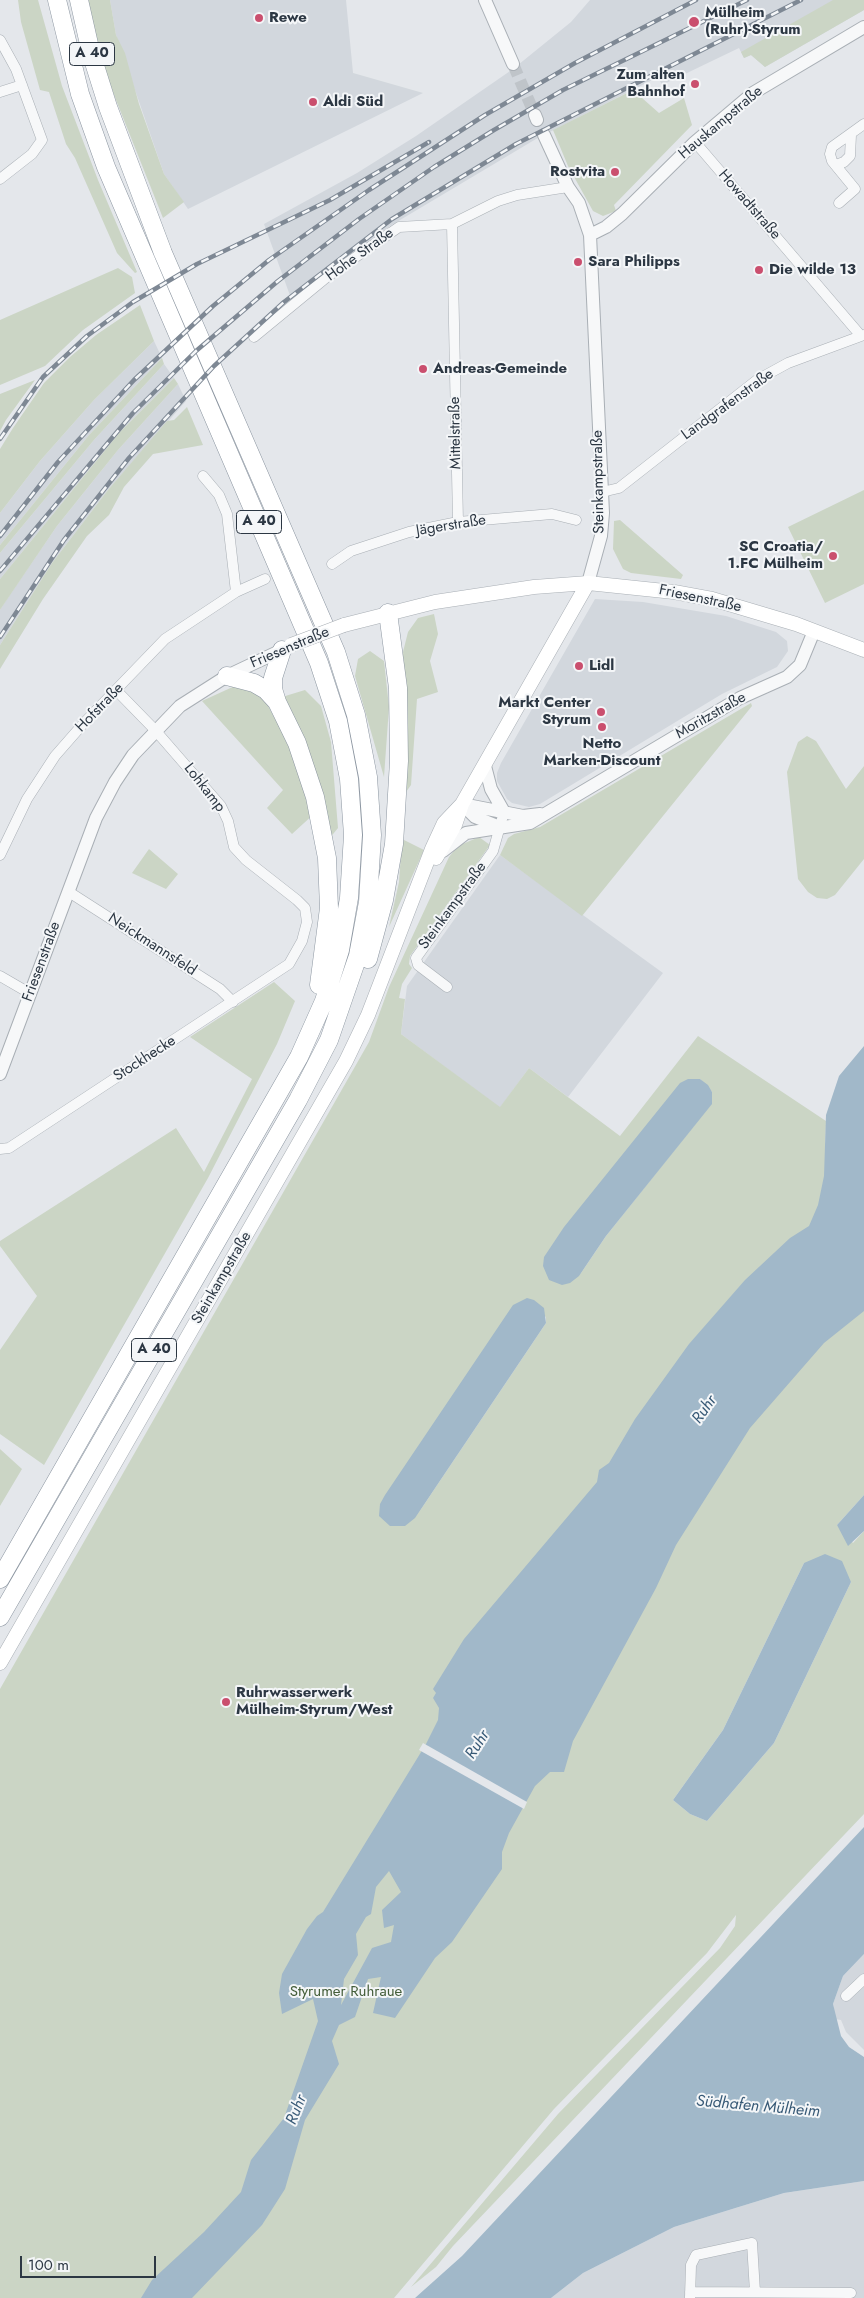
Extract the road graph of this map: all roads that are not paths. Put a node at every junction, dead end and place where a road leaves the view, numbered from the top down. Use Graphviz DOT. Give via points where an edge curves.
graph roads {
  1 [pos="57,0"];
  2 [pos="79,0"];
  3 [pos="485,0"];
  4 [pos="864,27"];
  5 [pos="0,40"];
  6 [pos="512,64"];
  7 [pos="22,85"];
  8 [pos="0,92"];
  9 [pos="864,124"];
  10 [pos="544,135"];
  11 [pos="852,135"];
  12 [pos="695,142"];
  13 [pos="836,165"];
  14 [pos="0,178"];
  15 [pos="568,187"];
  16 [pos="838,203"];
  17 [pos="452,224"];
  18 [pos="590,235"];
  19 [pos="863,335"];
  20 [pos="254,337"];
  21 [pos="203,476"];
  22 [pos="602,492"];
  23 [pos="576,520"];
  24 [pos="458,522"];
  25 [pos="332,564"];
  26 [pos="265,578"];
  27 [pos="588,583"];
  28 [pos="236,592"];
  29 [pos="388,614"];
  30 [pos="814,631"];
  31 [pos="287,647"];
  32 [pos="864,650"];
  33 [pos="227,676"];
  34 [pos="117,691"];
  35 [pos="277,702"];
  36 [pos="156,730"];
  37 [pos="485,766"];
  38 [pos="462,804"];
  39 [pos="504,812"];
  40 [pos="545,814"];
  41 [pos="500,827"];
  42 [pos="439,854"];
  43 [pos="0,855"];
  44 [pos="421,882"];
  45 [pos="69,892"];
  46 [pos="288,964"];
  47 [pos="0,976"];
  48 [pos="448,987"];
  49 [pos="31,994"];
  50 [pos="233,1002"];
  51 [pos="329,1040"];
  52 [pos="299,1057"];
  53 [pos="0,1074"];
  54 [pos="0,1150"];
  55 [pos="0,1579"];
  56 [pos="0,1617"];
  57 [pos="0,1663"];
  58 [pos="864,1979"];
  59 [pos="846,1996"];
  60 [pos="755,2292"];
  61 [pos="852,2293"];
  62 [pos="690,2295"];
  1 -- 52 [label="highway, A 40" via="80,94 106,168 293,598 338,720 349,780 353,835 349,898 340,950 324,1001"];
  2 -- 51 [label="highway, A 40" via="108,107 163,253 336,652 356,715 368,777 372,835 368,902 358,956"];
  3 -- 6 [label="street"];
  4 -- 12 [label="street, Hauskampstraße" via="753,93"];
  5 -- 7 [label="street"];
  7 -- 8 [label="street"];
  7 -- 14 [label="street" via="42,140 32,154"];
  9 -- 11 [label="street"];
  10 -- 15 [label="street, Steinkampstraße"];
  11 -- 13 [label="street" via="850,156"];
  11 -- 13 [label="street" via="832,147 830,154"];
  12 -- 18 [label="street, Hauskampstraße" via="622,214 606,228"];
  12 -- 19 [label="street, Howadtstraße"];
  13 -- 16 [label="street" via="854,189"];
  15 -- 17 [label="street, Hohe Straße" via="498,201"];
  15 -- 18 [label="street, Steinkampstraße" via="579,204"];
  17 -- 20 [label="street, Hohe Straße" via="405,226 394,230 328,277"];
  17 -- 24 [label="street, Mittelstraße"];
  18 -- 22 [label="street, Steinkampstraße"];
  19 -- 22 [label="street, Landgrafenstraße" via="788,363 757,380 619,488"];
  21 -- 28 [label="street" via="219,495 227,514"];
  22 -- 27 [label="street, Steinkampstraße" via="602,536"];
  23 -- 24 [label="street, Jägerstraße" via="552,514"];
  24 -- 25 [label="street, Jägerstraße" via="409,532 351,551"];
  26 -- 28 [label="street, Hofstraße"];
  27 -- 29 [label="main road, Friesenstraße" via="459,597"];
  27 -- 30 [label="main road, Friesenstraße" via="712,599"];
  27 -- 37 [label="main road, Steinkampstraße"];
  28 -- 34 [label="street, Hofstraße" via="165,639"];
  29 -- 31 [label="main road, Friesenstraße, bridge" via="344,625"];
  29 -- 51 [label="highway" via="398,697 399,761 394,844 384,900 366,966 351,1006"];
  30 -- 32 [label="main road"];
  30 -- 40 [label="street, Moritzstraße" via="794,672 740,698"];
  31 -- 33 [label="street, Friesenstraße"];
  31 -- 35 [label="highway" via="273,678"];
  33 -- 35 [label="highway" via="254,683"];
  33 -- 36 [label="street, Friesenstraße" via="186,702"];
  34 -- 36 [label="street, Lohkamp"];
  34 -- 43 [label="street, Hofstraße" via="55,756 27,798"];
  35 -- 52 [label="highway" via="297,743 315,797 327,858 329,908 321,976"];
  36 -- 45 [label="street, Friesenstraße" via="133,755 111,789 96,818"];
  36 -- 46 [label="street, Lohkamp" via="221,806 234,847 305,908 302,941"];
  37 -- 38 [label="main road, Steinkampstraße"];
  37 -- 39 [label="street" via="491,789"];
  38 -- 39 [label="street, Moritzstraße"];
  38 -- 41 [label="street" via="475,816"];
  38 -- 42 [label="main road, Steinkampstraße"];
  38 -- 44 [label="main road, Steinkampstraße" via="444,823"];
  39 -- 40 [label="street, Moritzstraße" via="523,816"];
  39 -- 41 [label="street, Steinkampstraße"];
  40 -- 41 [label="street, Moritzstraße" via="530,823"];
  41 -- 42 [label="street, Moritzstraße" via="466,833"];
  41 -- 48 [label="street, Steinkampstraße" via="493,851 416,958 418,966"];
  42 -- 44 [label="main road, Steinkampstraße"];
  44 -- 57 [label="main road, Steinkampstraße" via="368,1016 346,1061"];
  45 -- 49 [label="street, Friesenstraße"];
  45 -- 50 [label="street, Neickmannsfeld" via="220,989"];
  46 -- 50 [label="street, Stockhecke"];
  47 -- 49 [label="street"];
  49 -- 53 [label="street, Friesenstraße"];
  50 -- 54 [label="street, Stockhecke" via="9,1148"];
  51 -- 56 [label="highway, A 40" via="298,1100"];
  52 -- 55 [label="highway, A 40"];
  58 -- 59 [label="street"];
  60 -- 61 [label="street"];
  60 -- 62 [label="street"];
  60 -- 62 [label="street" via="752,2243 696,2255 691,2265"];
}
